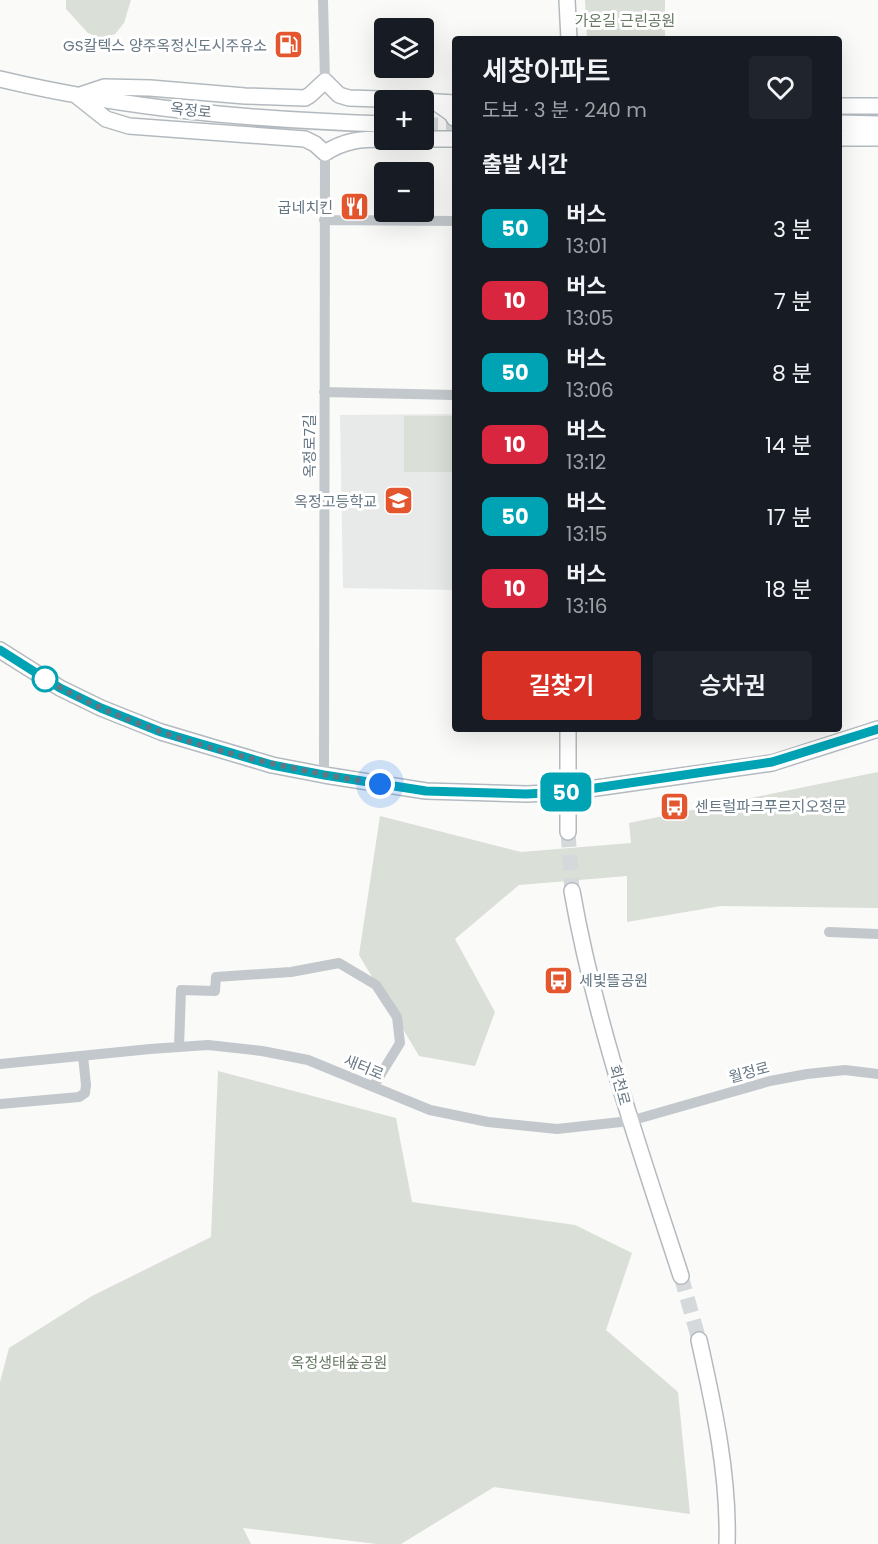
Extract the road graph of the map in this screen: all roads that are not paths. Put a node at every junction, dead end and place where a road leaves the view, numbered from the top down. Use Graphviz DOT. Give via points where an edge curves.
graph roads {
  1 [pos="323,0"];
  2 [pos="567,0"];
  3 [pos="569,36"];
  4 [pos="0,79"];
  5 [pos="325,81"];
  6 [pos="77,96"];
  7 [pos="305,98"];
  8 [pos="349,98"];
  9 [pos="374,99"];
  10 [pos="434,101"];
  11 [pos="452,103"];
  12 [pos="434,104"];
  13 [pos="842,106"];
  14 [pos="878,106"];
  15 [pos="452,114"];
  16 [pos="842,123"];
  17 [pos="374,124"];
  18 [pos="878,124"];
  19 [pos="452,131"];
  20 [pos="434,138"];
  21 [pos="842,138"];
  22 [pos="878,138"];
  23 [pos="305,139"];
  24 [pos="356,139"];
  25 [pos="374,139"];
  26 [pos="434,139"];
  27 [pos="452,139"];
  28 [pos="325,153"];
  29 [pos="324,220"];
  30 [pos="452,221"];
  31 [pos="324,392"];
  32 [pos="452,395"];
  33 [pos="0,650"];
  34 [pos="878,729"];
  35 [pos="568,732"];
  36 [pos="324,775"];
  37 [pos="568,792"];
  38 [pos="568,831"];
  39 [pos="572,891"];
  40 [pos="829,932"];
  41 [pos="878,934"];
  42 [pos="178,1047"];
  43 [pos="84,1056"];
  44 [pos="0,1064"];
  45 [pos="878,1074"];
  46 [pos="373,1087"];
  47 [pos="0,1104"];
  48 [pos="630,1121"];
  49 [pos="681,1276"];
  50 [pos="699,1340"];
  51 [pos="727,1544"];
  1 -- 5 [label="street"];
  2 -- 3 [label="main road"];
  4 -- 6 [label="main road, 옥정로"];
  5 -- 7 [label="main road"];
  5 -- 8 [label="main road" via="339,95"];
  6 -- 7 [label="main road" via="104,87"];
  6 -- 17 [label="main road, 옥정로" via="318,122"];
  6 -- 23 [label="main road" via="106,119 129,126"];
  7 -- 8 [label="main road"];
  8 -- 9 [label="main road"];
  10 -- 11 [label="main road"];
  12 -- 15 [label="main road"];
  13 -- 14 [label="main road"];
  16 -- 18 [label="main road"];
  19 -- 20 [label="main road"];
  21 -- 22 [label="main road"];
  23 -- 24 [label="main road"];
  23 -- 28 [label="main road"];
  24 -- 25 [label="main road"];
  24 -- 28 [label="main road"];
  26 -- 27 [label="main road"];
  28 -- 29 [label="street, 옥정로7길"];
  29 -- 30 [label="street"];
  29 -- 31 [label="street, 옥정로7길"];
  31 -- 32 [label="street"];
  31 -- 36 [label="street, 옥정로7길"];
  33 -- 36 [label="main road" via="60,688 161,732 272,765"];
  34 -- 37 [label="main road" via="772,762"];
  35 -- 37 [label="main road"];
  36 -- 37 [label="main road" via="426,791"];
  37 -- 38 [label="main road"];
  39 -- 48 [label="main road, 회천로" via="591,980"];
  40 -- 41 [label="street"];
  42 -- 43 [label="street, 새터로"];
  42 -- 46 [label="street, 새터로" via="208,1045 308,1060"];
  42 -- 46 [label="street" via="181,990 215,991 216,977 291,972 339,963 376,985 397,1017 400,1042"];
  43 -- 44 [label="street, 새터로"];
  43 -- 47 [label="street" via="85,1093"];
  45 -- 48 [label="street, 월정로" via="844,1070 770,1081"];
  46 -- 48 [label="street, 새터로" via="430,1110 488,1122 557,1129"];
  48 -- 49 [label="main road, 회천로"];
  50 -- 51 [label="main road" via="718,1426"];
}
